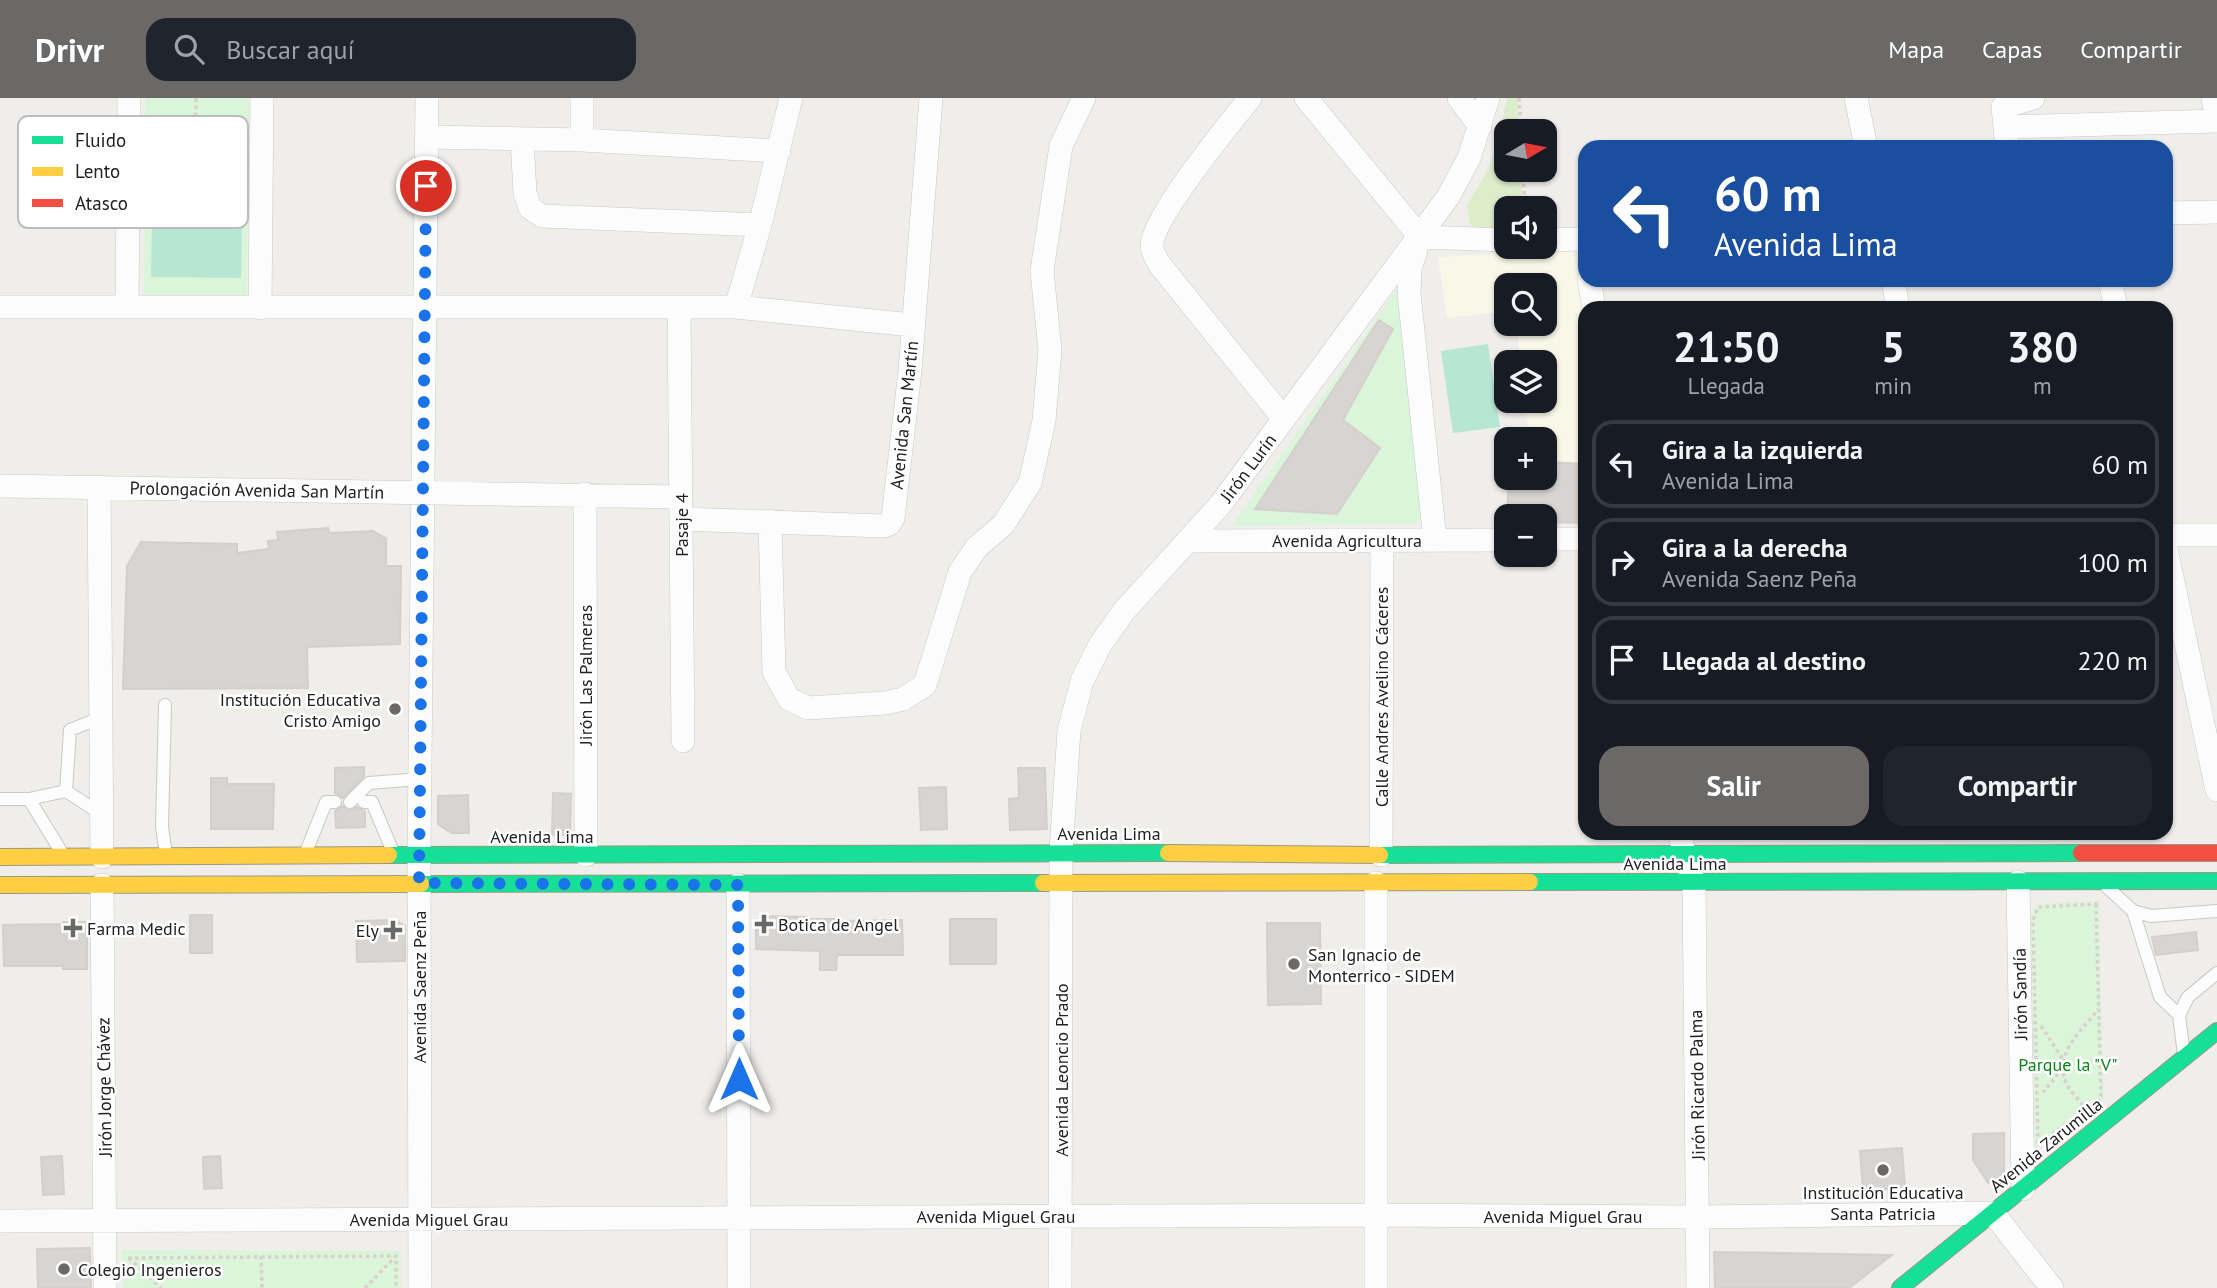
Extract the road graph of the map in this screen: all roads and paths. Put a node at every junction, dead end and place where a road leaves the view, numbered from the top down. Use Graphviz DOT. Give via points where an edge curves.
graph roads {
  1 [pos="129,98"];
  2 [pos="196,98"];
  3 [pos="261,98"];
  4 [pos="427,98"];
  5 [pos="582,98"];
  6 [pos="791,98"];
  7 [pos="931,98"];
  8 [pos="1084,98"];
  9 [pos="1250,98"];
  10 [pos="1306,98"];
  11 [pos="1459,98"];
  12 [pos="1488,98"];
  13 [pos="1519,98"];
  14 [pos="1856,98"];
  15 [pos="2033,98"];
  16 [pos="2213,98"];
  17 [pos="129,116"];
  18 [pos="196,116"];
  19 [pos="1520,119"];
  20 [pos="2217,121"];
  21 [pos="1480,126"];
  22 [pos="426,137"];
  23 [pos="2006,137"];
  24 [pos="522,139"];
  25 [pos="582,140"];
  26 [pos="1865,140"];
  27 [pos="779,151"];
  28 [pos="2217,212"];
  29 [pos="2173,213"];
  30 [pos="760,225"];
  31 [pos="128,228"];
  32 [pos="1420,237"];
  33 [pos="1494,240"];
  34 [pos="1557,242"];
  35 [pos="1578,244"];
  36 [pos="0,307"];
  37 [pos="127,307"];
  38 [pos="736,307"];
  39 [pos="260,308"];
  40 [pos="425,308"];
  41 [pos="679,309"];
  42 [pos="912,325"];
  43 [pos="1284,419"];
  44 [pos="0,486"];
  45 [pos="99,488"];
  46 [pos="423,493"];
  47 [pos="585,494"];
  48 [pos="681,508"];
  49 [pos="769,521"];
  50 [pos="2173,535"];
  51 [pos="2217,535"];
  52 [pos="1578,539"];
  53 [pos="1382,540"];
  54 [pos="1435,540"];
  55 [pos="1494,540"];
  56 [pos="1557,540"];
  57 [pos="1187,541"];
  58 [pos="2173,582"];
  59 [pos="165,705"];
  60 [pos="100,718"];
  61 [pos="683,741"];
  62 [pos="420,779"];
  63 [pos="2217,790"];
  64 [pos="66,791"];
  65 [pos="0,799"];
  66 [pos="29,800"];
  67 [pos="335,802"];
  68 [pos="350,802"];
  69 [pos="365,802"];
  70 [pos="102,814"];
  71 [pos="2002,843"];
  72 [pos="1682,844"];
  73 [pos="1061,852"];
  74 [pos="2217,853"];
  75 [pos="394,855"];
  76 [pos="419,855"];
  77 [pos="586,855"];
  78 [pos="1381,855"];
  79 [pos="166,856"];
  80 [pos="304,856"];
  81 [pos="0,857"];
  82 [pos="64,857"];
  83 [pos="102,857"];
  84 [pos="2102,881"];
  85 [pos="2217,881"];
  86 [pos="1061,882"];
  87 [pos="2018,882"];
  88 [pos="419,883"];
  89 [pos="1376,883"];
  90 [pos="1694,883"];
  91 [pos="0,885"];
  92 [pos="102,885"];
  93 [pos="738,885"];
  94 [pos="2133,911"];
  95 [pos="2217,911"];
  96 [pos="2217,973"];
  97 [pos="2099,1009"];
  98 [pos="2179,1015"];
  99 [pos="2035,1019"];
  100 [pos="2217,1031"];
  101 [pos="2185,1057"];
  102 [pos="2064,1061"];
  103 [pos="2037,1096"];
  104 [pos="2087,1110"];
  105 [pos="2023,1189"];
  106 [pos="1993,1213"];
  107 [pos="1376,1214"];
  108 [pos="1060,1216"];
  109 [pos="1699,1217"];
  110 [pos="740,1218"];
  111 [pos="419,1219"];
  112 [pos="106,1220"];
  113 [pos="0,1221"];
  114 [pos="261,1256"];
  115 [pos="396,1256"];
  116 [pos="106,1288"];
  117 [pos="161,1288"];
  118 [pos="262,1288"];
  119 [pos="365,1288"];
  120 [pos="396,1288"];
  121 [pos="419,1288"];
  122 [pos="739,1288"];
  123 [pos="1060,1288"];
  124 [pos="1376,1288"];
  125 [pos="1698,1288"];
  126 [pos="1900,1288"];
  127 [pos="2052,1288"];
  1 -- 17 [label="street"];
  2 -- 18 [label="path"];
  3 -- 39 [label="street"];
  4 -- 22 [label="street, Avenida Saenz Peña"];
  5 -- 25 [label="street"];
  6 -- 27 [label="street"];
  7 -- 42 [label="street, Avenida San Martín"];
  8 -- 49 [label="street" via="1061,146 1042,271 1050,350 1044,421 1030,483 1003,525 977,547 960,572 925,685 903,699 885,703 808,708 789,699 774,671"];
  9 -- 43 [label="street" via="1155,228 1152,247 1160,265"];
  10 -- 32 [label="street"];
  11 -- 21 [label="street"];
  12 -- 21 [label="street, Jirón Lurín"];
  13 -- 19 [label="path"];
  14 -- 26 [label="street"];
  15 -- 23 [label="street" via="2003,107"];
  16 -- 20 [label="street"];
  20 -- 23 [label="street"];
  21 -- 32 [label="street, Jirón Lurín" via="1448,197"];
  22 -- 24 [label="street"];
  22 -- 40 [label="street, Avenida Saenz Peña"];
  24 -- 25 [label="street"];
  24 -- 30 [label="street" via="525,193 530,208 542,216"];
  25 -- 27 [label="street"];
  27 -- 30 [label="street"];
  28 -- 29 [label="street"];
  30 -- 38 [label="street"];
  31 -- 37 [label="street"];
  32 -- 33 [label="street"];
  32 -- 43 [label="street, Jirón Lurín"];
  32 -- 54 [label="street" via="1409,269 1409,293"];
  34 -- 35 [label="street"];
  36 -- 37 [label="street"];
  37 -- 39 [label="street"];
  38 -- 41 [label="street"];
  38 -- 42 [label="street"];
  39 -- 40 [label="street"];
  40 -- 41 [label="street"];
  40 -- 46 [label="street, Avenida Saenz Peña"];
  41 -- 48 [label="street, Pasaje 4"];
  42 -- 49 [label="street, Avenida San Martín" via="902,451 890,524"];
  43 -- 57 [label="street, Jirón Lurín"];
  44 -- 45 [label="street, Prolongación Avenida San Martín"];
  45 -- 46 [label="street, Prolongación Avenida San Martín"];
  45 -- 60 [label="street"];
  46 -- 47 [label="street, Prolongación Avenida San Martín"];
  46 -- 62 [label="street, Avenida Saenz Peña"];
  47 -- 48 [label="street, Prolongación Avenida San Martín"];
  47 -- 77 [label="street, Jirón Las Palmeras"];
  48 -- 49 [label="street, Avenida San Martín"];
  48 -- 61 [label="street, Pasaje 4"];
  50 -- 51 [label="street"];
  52 -- 56 [label="street"];
  53 -- 54 [label="street, Avenida Agricultura"];
  53 -- 57 [label="street, Avenida Agricultura"];
  53 -- 78 [label="street, Calle Andres Avelino Cáceres"];
  54 -- 55 [label="street, Avenida Agricultura"];
  57 -- 73 [label="street, Jirón Lurín" via="1124,611 1082,681 1069,731"];
  58 -- 63 [label="street"];
  59 -- 79 [label="lane" via="162,827"];
  60 -- 64 [label="lane" via="70,730"];
  60 -- 70 [label="street"];
  62 -- 68 [label="lane" via="369,783"];
  62 -- 76 [label="street, Avenida Saenz Peña"];
  64 -- 66 [label="lane"];
  64 -- 70 [label="lane"];
  65 -- 66 [label="lane"];
  66 -- 82 [label="lane"];
  67 -- 80 [label="lane" via="326,802"];
  69 -- 75 [label="lane" via="372,802"];
  70 -- 83 [label="street"];
  71 -- 72 [label="main road, Avenida Lima"];
  71 -- 74 [label="main road, Avenida Lima"];
  72 -- 78 [label="main road, Avenida Lima"];
  72 -- 90 [label="street, Jirón Ricardo Palma"];
  73 -- 77 [label="main road, Avenida Lima"];
  73 -- 78 [label="main road, Avenida Lima"];
  73 -- 86 [label="street, Avenida Leoncio Prado"];
  75 -- 76 [label="main road, Avenida Lima"];
  75 -- 80 [label="main road, Avenida Lima"];
  76 -- 77 [label="main road, Avenida Lima"];
  76 -- 88 [label="street, Avenida Saenz Peña"];
  79 -- 80 [label="main road, Avenida Lima"];
  79 -- 83 [label="main road, Avenida Lima"];
  81 -- 82 [label="main road, Avenida Lima"];
  82 -- 83 [label="main road, Avenida Lima"];
  84 -- 85 [label="main road, Avenida Lima"];
  84 -- 87 [label="main road, Avenida Lima"];
  84 -- 94 [label="lane"];
  86 -- 89 [label="main road, Avenida Lima"];
  86 -- 93 [label="main road, Avenida Lima"];
  86 -- 108 [label="street, Avenida Leoncio Prado"];
  87 -- 90 [label="main road, Avenida Lima"];
  87 -- 105 [label="street, Jirón Sandía"];
  88 -- 92 [label="main road, Avenida Lima"];
  88 -- 93 [label="main road, Avenida Lima"];
  88 -- 111 [label="street, Avenida Saenz Peña"];
  89 -- 90 [label="main road, Avenida Lima"];
  89 -- 107 [label="street"];
  90 -- 109 [label="street, Jirón Ricardo Palma"];
  91 -- 92 [label="main road, Avenida Lima"];
  92 -- 112 [label="street, Jirón Jorge Chávez"];
  93 -- 110 [label="street"];
  94 -- 95 [label="lane" via="2151,916"];
  94 -- 98 [label="lane" via="2161,997"];
  96 -- 98 [label="lane" via="2188,997"];
  97 -- 99 [label="path" via="2096,904 2038,907 2033,920"];
  97 -- 102 [label="path" via="2070,1045"];
  97 -- 104 [label="path" via="2101,1100"];
  98 -- 101 [label="lane"];
  99 -- 102 [label="path"];
  99 -- 103 [label="path"];
  100 -- 101 [label="main road, Avenida Zarumilla"];
  101 -- 105 [label="main road, Avenida Zarumilla"];
  102 -- 103 [label="path"];
  102 -- 104 [label="path" via="2068,1087"];
  103 -- 104 [label="path" via="2038,1144"];
  105 -- 106 [label="main road, Avenida Zarumilla"];
  106 -- 109 [label="street, Avenida Miguel Grau"];
  106 -- 126 [label="main road, Avenida Zarumilla"];
  106 -- 127 [label="street"];
  107 -- 108 [label="street, Avenida Miguel Grau"];
  107 -- 109 [label="street, Avenida Miguel Grau"];
  107 -- 124 [label="street"];
  108 -- 110 [label="street, Avenida Miguel Grau"];
  108 -- 123 [label="street, Avenida Leoncio Prado"];
  109 -- 125 [label="street, Jirón Ricardo Palma"];
  110 -- 111 [label="street, Avenida Miguel Grau"];
  110 -- 122 [label="street"];
  111 -- 112 [label="street, Avenida Miguel Grau"];
  111 -- 115 [label="path"];
  111 -- 121 [label="street, Avenida Saenz Peña"];
  112 -- 113 [label="street, Avenida Miguel Grau"];
  112 -- 116 [label="street, Jirón Jorge Chávez"];
  114 -- 115 [label="path"];
  114 -- 117 [label="path" via="128,1257"];
  114 -- 118 [label="path"];
  115 -- 119 [label="path"];
  115 -- 120 [label="path"];
}
